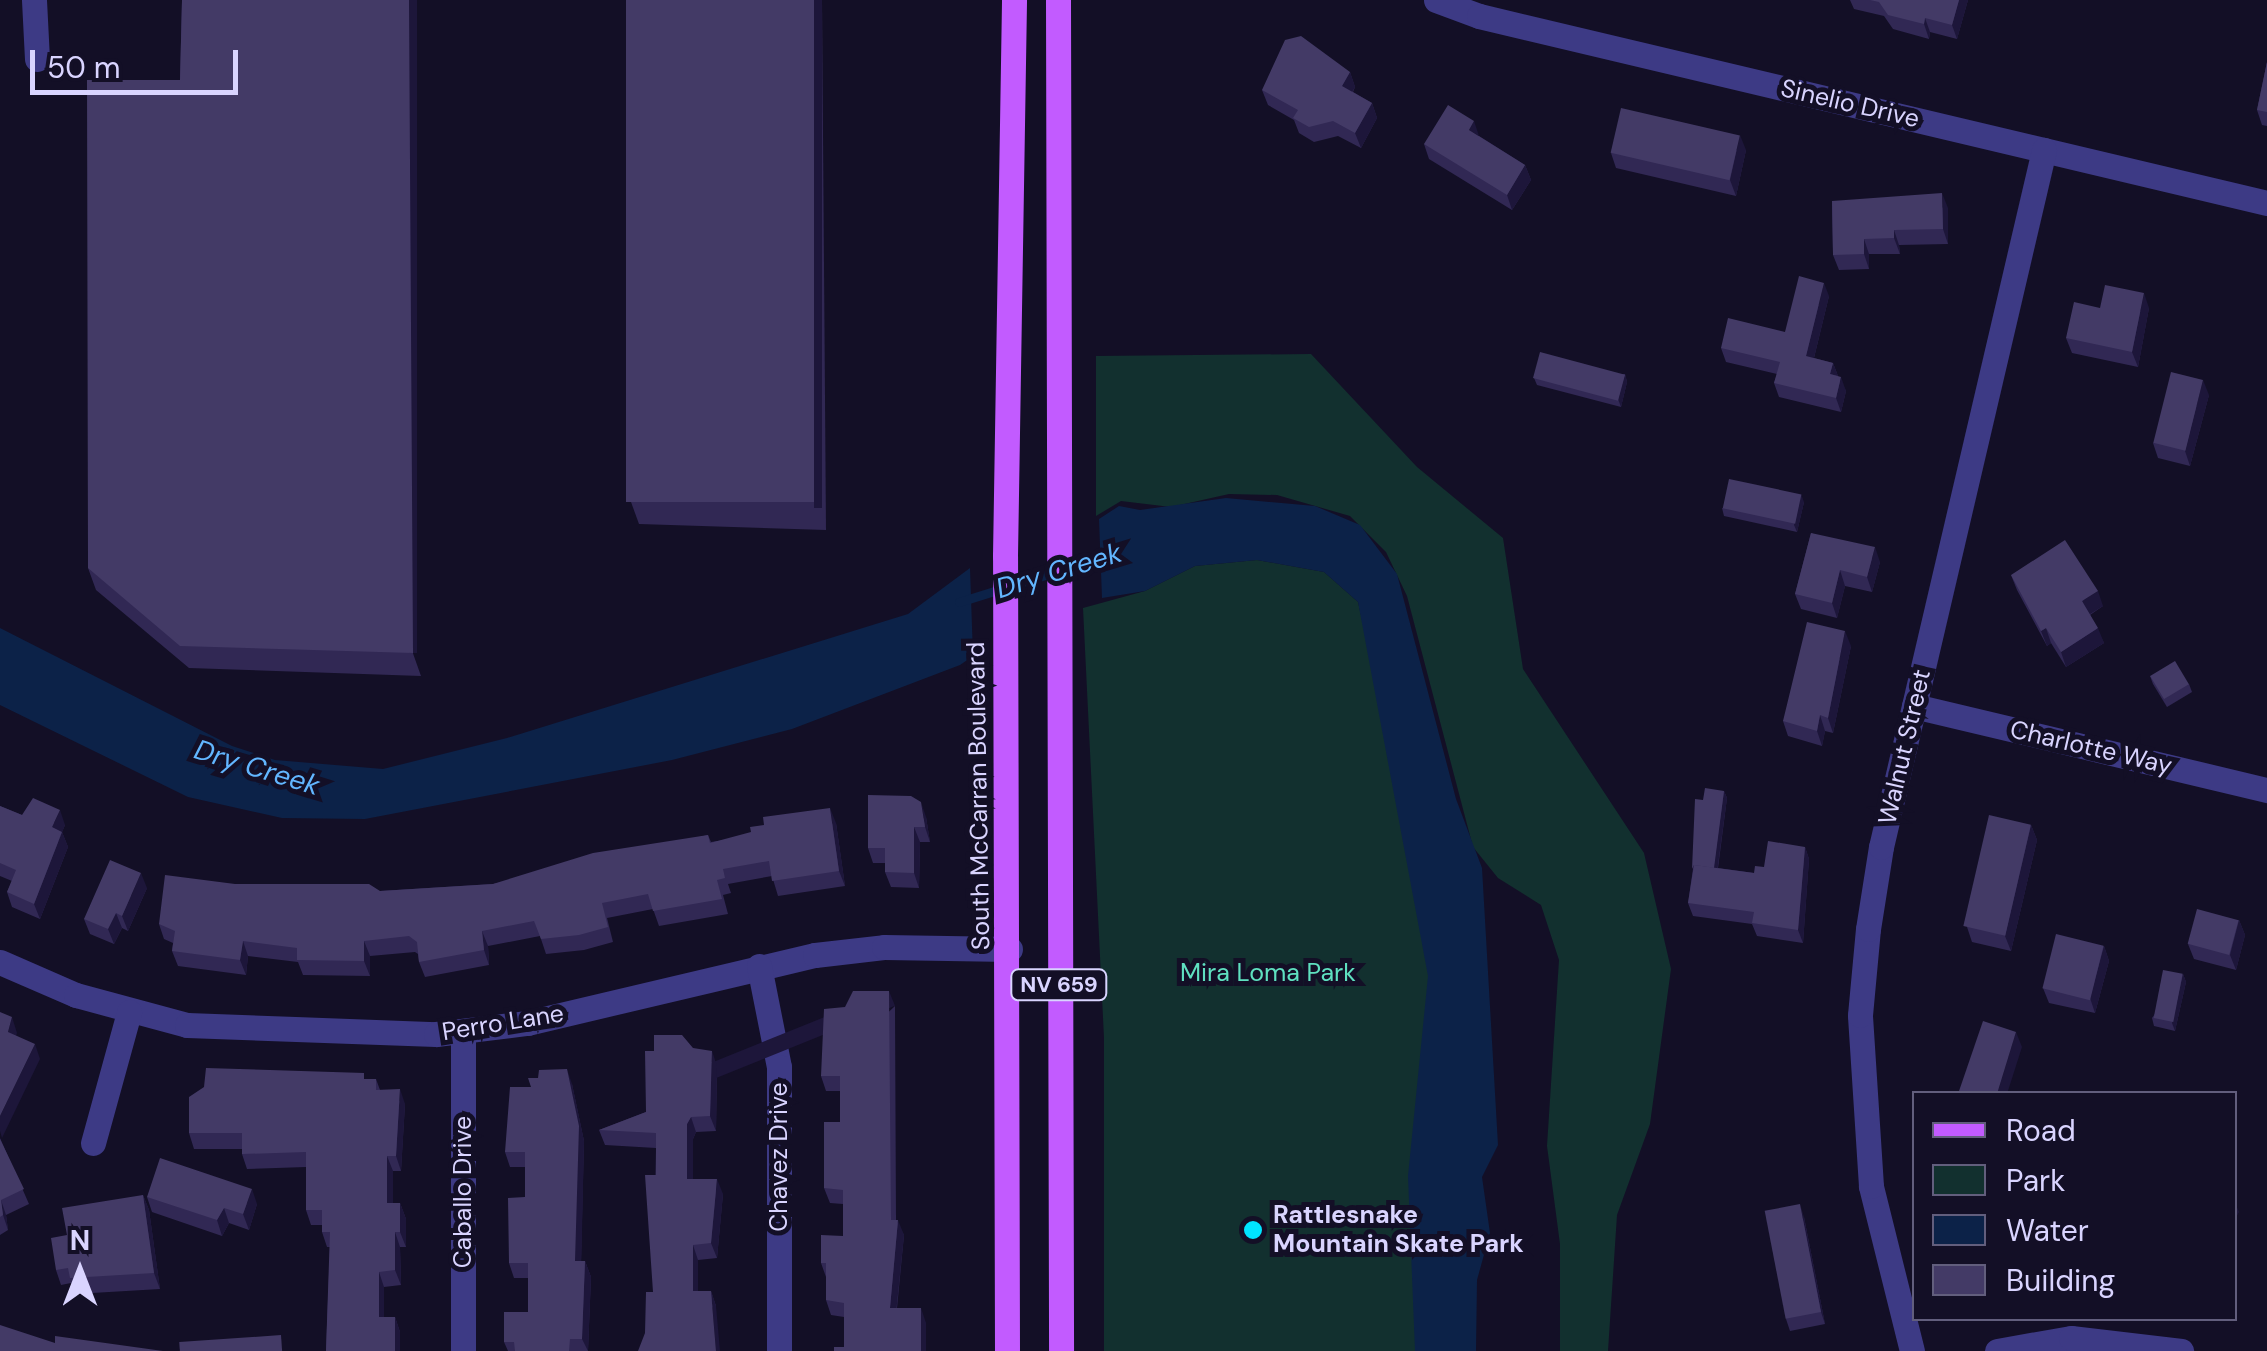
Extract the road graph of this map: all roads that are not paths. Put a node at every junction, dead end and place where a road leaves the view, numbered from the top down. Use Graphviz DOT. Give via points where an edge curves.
graph roads {
  1 [pos="34,0"];
  2 [pos="1014,0"];
  3 [pos="1058,0"];
  4 [pos="1436,0"];
  5 [pos="37,59"];
  6 [pos="2044,150"];
  7 [pos="2267,203"];
  8 [pos="1914,706"];
  9 [pos="2267,790"];
  10 [pos="1010,949"];
  11 [pos="0,962"];
  12 [pos="759,966"];
  13 [pos="129,1012"];
  14 [pos="463,1032"];
  15 [pos="93,1142"];
  16 [pos="462,1351"];
  17 [pos="779,1351"];
  18 [pos="1006,1351"];
  19 [pos="1061,1351"];
  20 [pos="1912,1351"];
  21 [pos="1997,1351"];
  22 [pos="2181,1351"];
  1 -- 5 [label="street"];
  2 -- 10 [label="main road, South McCarran Boulevard / NV 659" via="1006,556"];
  3 -- 19 [label="main road, NV 659"];
  4 -- 6 [label="street, Sinelio Drive" via="1479,16"];
  6 -- 7 [label="street, Sinelio Drive"];
  6 -- 8 [label="street, Walnut Street"];
  8 -- 9 [label="street, Charlotte Way"];
  8 -- 20 [label="street, Walnut Street" via="1881,847 1860,1015 1871,1186"];
  10 -- 12 [label="street, Perro Lane" via="884,947"];
  10 -- 18 [label="main road, South McCarran Boulevard / NV 659"];
  11 -- 13 [label="street, Perro Lane"];
  12 -- 14 [label="street, Perro Lane" via="528,1023"];
  12 -- 17 [label="street, Chavez Drive" via="779,1067"];
  13 -- 14 [label="street, Perro Lane" via="244,1032"];
  13 -- 15 [label="street"];
  14 -- 16 [label="street, Caballo Drive"];
  21 -- 22 [label="street" via="2071,1338"];
}
